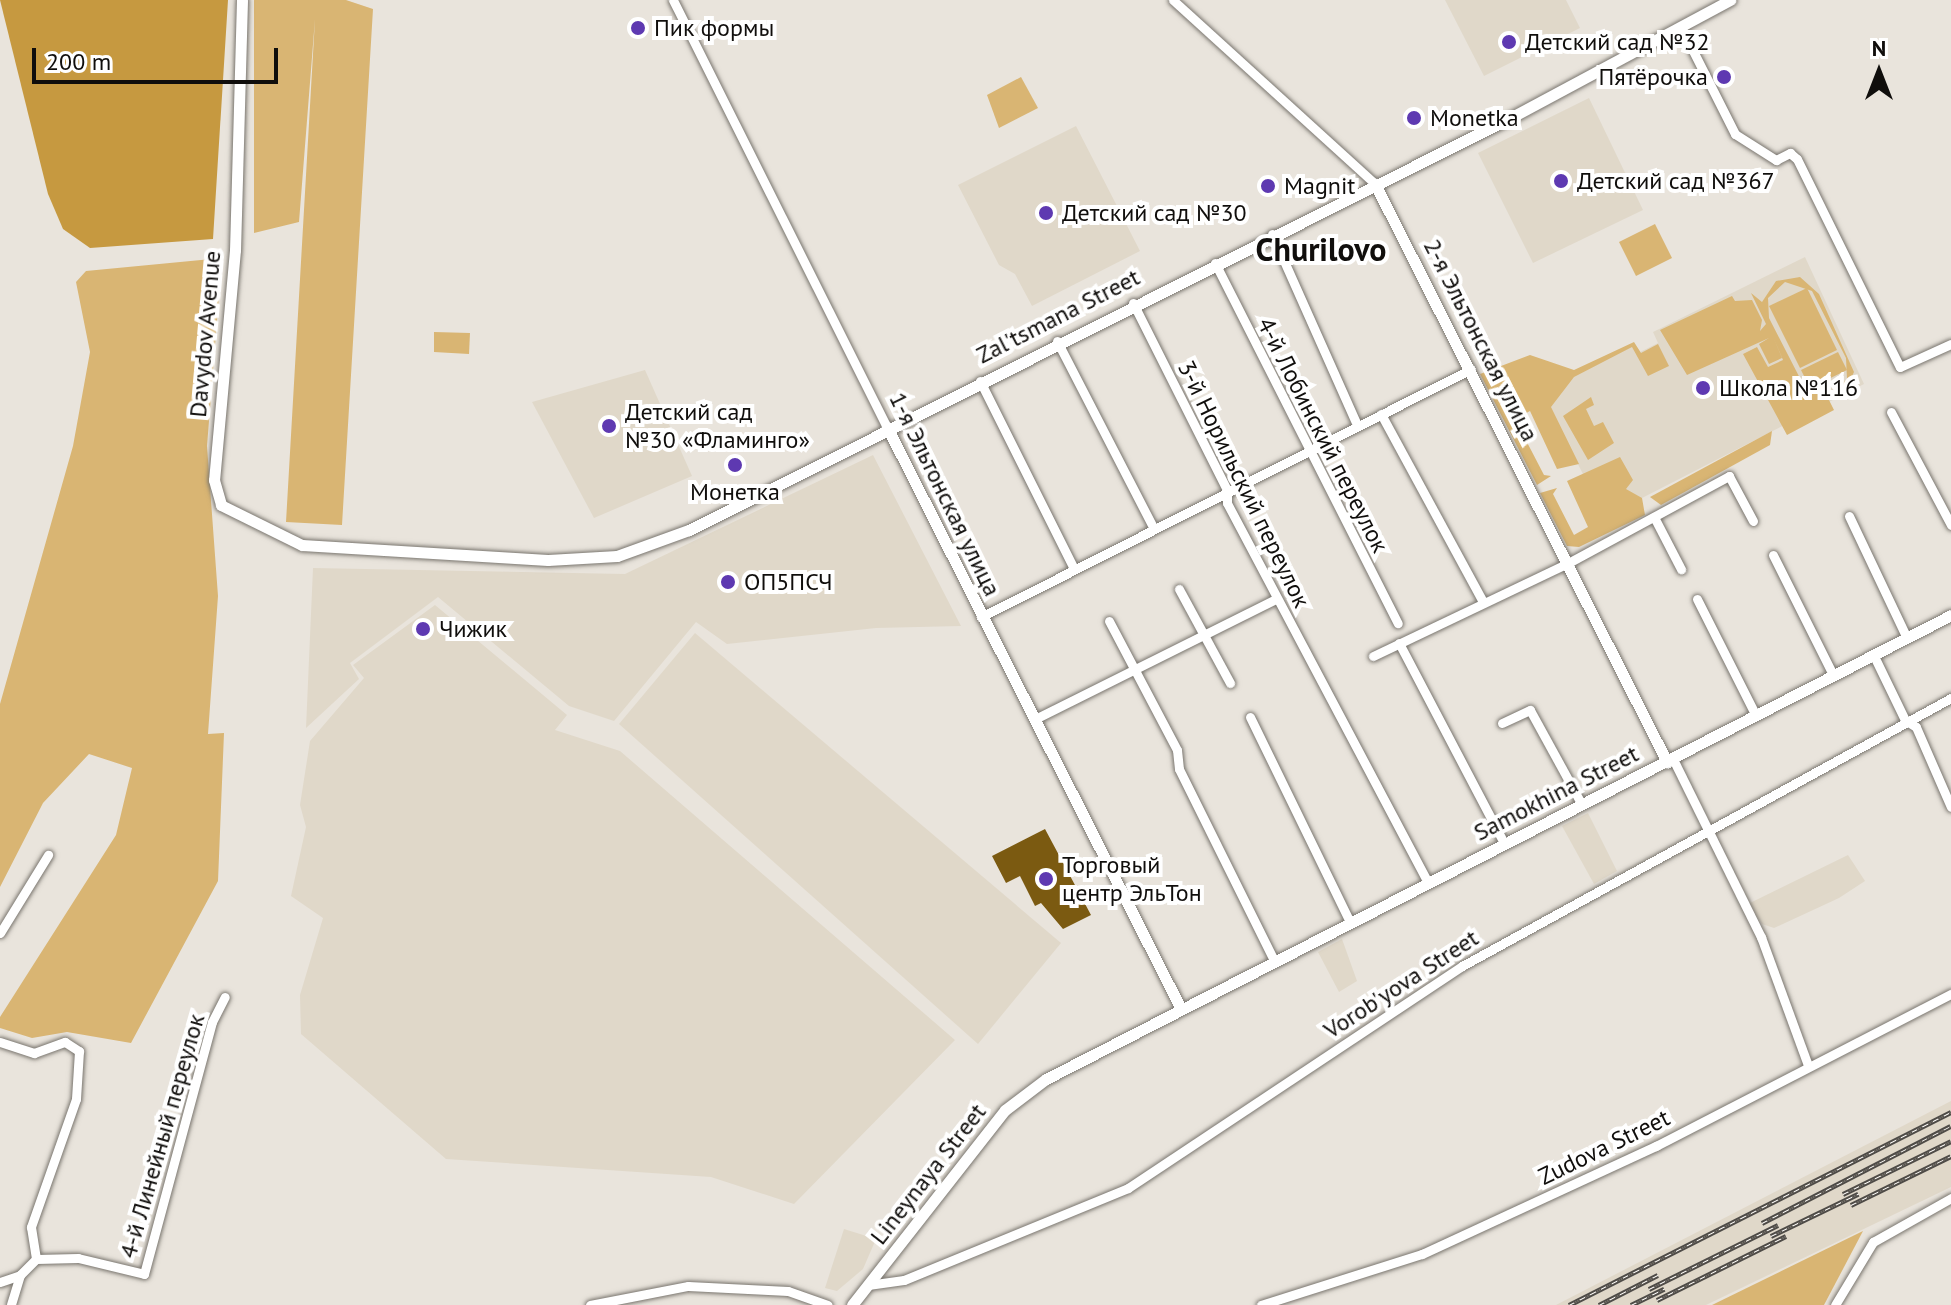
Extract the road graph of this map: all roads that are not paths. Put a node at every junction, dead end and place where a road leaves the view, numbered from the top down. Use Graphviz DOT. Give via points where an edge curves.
graph roads {
  1 [pos="242,0"];
  2 [pos="673,0"];
  3 [pos="1173,0"];
  4 [pos="1730,0"];
  5 [pos="1681,27"];
  6 [pos="1375,184"];
  7 [pos="1272,234"];
  8 [pos="1215,263"];
  9 [pos="1133,303"];
  10 [pos="1057,341"];
  11 [pos="1951,344"];
  12 [pos="1471,369"];
  13 [pos="980,381"];
  14 [pos="1891,412"];
  15 [pos="1381,414"];
  16 [pos="1357,425"];
  17 [pos="887,427"];
  18 [pos="1306,451"];
  19 [pos="1227,490"];
  20 [pos="1849,516"];
  21 [pos="1654,517"];
  22 [pos="1753,521"];
  23 [pos="1951,525"];
  24 [pos="1153,527"];
  25 [pos="378,549"];
  26 [pos="1773,555"];
  27 [pos="1570,562"];
  28 [pos="1073,567"];
  29 [pos="1681,569"];
  30 [pos="1179,589"];
  31 [pos="1276,599"];
  32 [pos="1697,599"];
  33 [pos="1482,600"];
  34 [pos="1951,615"];
  35 [pos="981,617"];
  36 [pos="1109,621"];
  37 [pos="1398,623"];
  38 [pos="1205,637"];
  39 [pos="1907,638"];
  40 [pos="1399,643"];
  41 [pos="1873,654"];
  42 [pos="1373,656"];
  43 [pos="1137,670"];
  44 [pos="1833,675"];
  45 [pos="1230,683"];
  46 [pos="1951,698"];
  47 [pos="1755,714"];
  48 [pos="1250,717"];
  49 [pos="1035,719"];
  50 [pos="1905,720"];
  51 [pos="1502,723"];
  52 [pos="1670,760"];
  53 [pos="1582,805"];
  54 [pos="1951,807"];
  55 [pos="1709,830"];
  56 [pos="1504,843"];
  57 [pos="48,855"];
  58 [pos="1428,882"];
  59 [pos="1349,920"];
  60 [pos="0,933"];
  61 [pos="1273,958"];
  62 [pos="1951,994"];
  63 [pos="225,997"];
  64 [pos="1180,1007"];
  65 [pos="0,1042"];
  66 [pos="1807,1063"];
  67 [pos="1951,1198"];
  68 [pos="36,1259"];
  69 [pos="20,1275"];
  70 [pos="0,1282"];
  71 [pos="868,1285"];
  72 [pos="11,1305"];
  73 [pos="590,1305"];
  74 [pos="828,1305"];
  75 [pos="852,1305"];
  76 [pos="1261,1305"];
  77 [pos="1835,1305"];
  1 -- 25 [label="street, Davydov Avenue" via="235,250 214,480 221,505 266,530 302,545"];
  2 -- 17 [label="street, 1-я Эльтонская улица"];
  3 -- 6 [label="street, 2-я Эльтонская улица"];
  4 -- 5 [label="street, Zal'tsmana Street"];
  5 -- 6 [label="street, Zal'tsmana Street"];
  5 -- 11 [label="street" via="1735,134 1776,160 1790,153 1797,159 1900,367"];
  6 -- 7 [label="street, Zal'tsmana Street"];
  6 -- 12 [label="street, 2-я Эльтонская улица"];
  7 -- 8 [label="street, Zal'tsmana Street"];
  7 -- 16 [label="street"];
  8 -- 9 [label="street, Zal'tsmana Street"];
  8 -- 18 [label="street, 4-й Лобинский переулок"];
  9 -- 10 [label="street, Zal'tsmana Street"];
  9 -- 19 [label="street, 3-й Норильский переулок"];
  10 -- 13 [label="street, Zal'tsmana Street"];
  10 -- 24 [label="street"];
  12 -- 15 [label="street"];
  12 -- 27 [label="street, 2-я Эльтонская улица"];
  13 -- 17 [label="street, Zal'tsmana Street"];
  13 -- 28 [label="street"];
  14 -- 23 [label="street"];
  15 -- 16 [label="street"];
  15 -- 33 [label="street"];
  16 -- 18 [label="street"];
  17 -- 25 [label="street, Zal'tsmana Street" via="689,530 617,556 548,560"];
  17 -- 35 [label="street, 1-я Эльтонская улица"];
  18 -- 19 [label="street"];
  18 -- 37 [label="street, 4-й Лобинский переулок"];
  19 -- 24 [label="street"];
  19 -- 31 [label="street, 3-й Норильский переулок" via="1227,503"];
  20 -- 39 [label="street"];
  21 -- 22 [label="street" via="1729,476"];
  21 -- 27 [label="street"];
  21 -- 29 [label="street"];
  24 -- 28 [label="street"];
  26 -- 44 [label="street"];
  27 -- 33 [label="street"];
  27 -- 52 [label="street, 2-я Эльтонская улица"];
  28 -- 35 [label="street"];
  30 -- 38 [label="street"];
  31 -- 38 [label="street"];
  31 -- 58 [label="street, 3-й Норильский переулок"];
  32 -- 47 [label="street"];
  33 -- 40 [label="street"];
  34 -- 39 [label="street, Samokhina Street"];
  35 -- 49 [label="street, 1-я Эльтонская улица"];
  36 -- 43 [label="street"];
  38 -- 43 [label="street"];
  38 -- 45 [label="street"];
  39 -- 41 [label="street, Samokhina Street"];
  40 -- 42 [label="street"];
  40 -- 56 [label="street"];
  41 -- 44 [label="street, Samokhina Street"];
  41 -- 50 [label="street"];
  43 -- 49 [label="street"];
  43 -- 61 [label="street" via="1177,750 1179,769"];
  44 -- 47 [label="street, Samokhina Street"];
  46 -- 50 [label="street, Vorob'yova Street"];
  47 -- 52 [label="street, Samokhina Street"];
  48 -- 59 [label="street"];
  49 -- 64 [label="street, 1-я Эльтонская улица"];
  50 -- 54 [label="street" via="1916,727"];
  50 -- 55 [label="street, Vorob'yova Street"];
  51 -- 53 [label="street" via="1530,710"];
  52 -- 53 [label="street, Samokhina Street"];
  52 -- 55 [label="street"];
  53 -- 56 [label="street, Samokhina Street"];
  55 -- 66 [label="street" via="1761,937"];
  55 -- 71 [label="street, Vorob'yova Street" via="1462,966 1128,1188 904,1280"];
  56 -- 58 [label="street, Samokhina Street"];
  57 -- 60 [label="street"];
  58 -- 59 [label="street, Samokhina Street"];
  59 -- 61 [label="street, Samokhina Street"];
  61 -- 64 [label="street, Samokhina Street"];
  62 -- 66 [label="street, Zudova Street"];
  63 -- 68 [label="street, 4-й Линейный переулок" via="212,1022 144,1274 78,1258"];
  64 -- 71 [label="street, Samokhina Street" via="1046,1079 1005,1110"];
  65 -- 68 [label="street" via="34,1053 65,1042 79,1051 76,1099 31,1227"];
  66 -- 76 [label="street, Zudova Street" via="1656,1146 1422,1254"];
  67 -- 77 [label="street" via="1873,1242"];
  68 -- 69 [label="street"];
  69 -- 70 [label="street"];
  69 -- 72 [label="street"];
  71 -- 75 [label="street"];
  73 -- 74 [label="street" via="688,1286 788,1291"];
}
